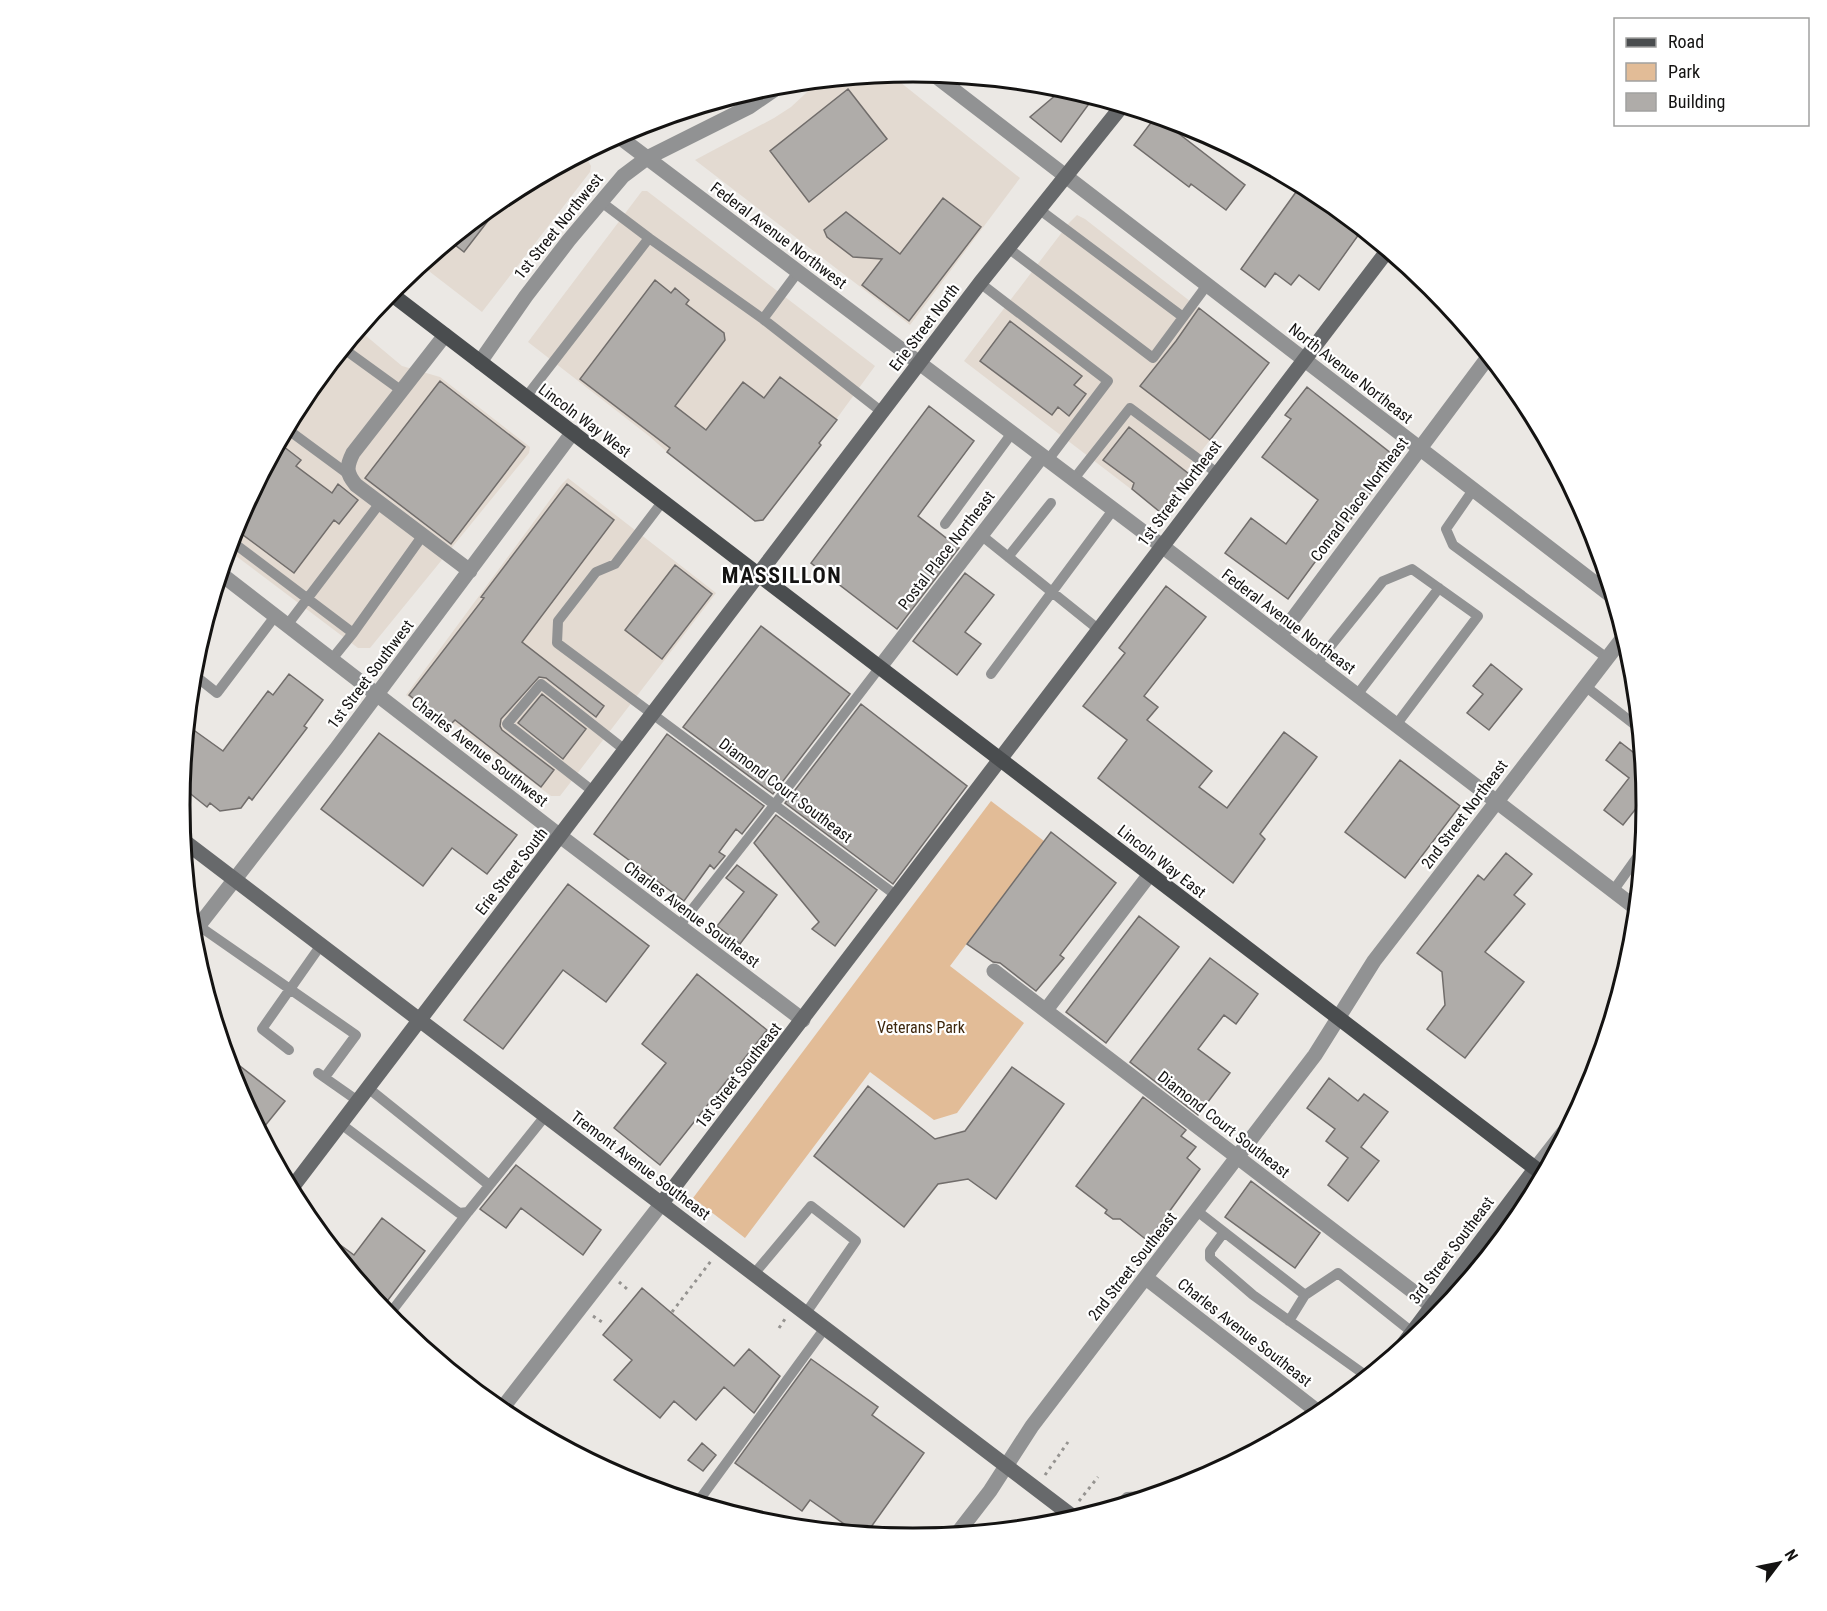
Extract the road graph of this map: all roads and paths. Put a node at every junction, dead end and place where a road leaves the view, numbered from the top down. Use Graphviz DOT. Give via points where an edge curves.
graph roads {
  1 [pos="945,83"];
  2 [pos="760,99"];
  3 [pos="1117,112"];
  4 [pos="627,143"];
  5 [pos="647,158"];
  6 [pos="1066,177"];
  7 [pos="600,201"];
  8 [pos="1040,210"];
  9 [pos="650,238"];
  10 [pos="1008,248"];
  11 [pos="1383,256"];
  12 [pos="798,272"];
  13 [pos="980,283"];
  14 [pos="1207,285"];
  15 [pos="398,299"];
  16 [pos="1184,317"];
  17 [pos="763,319"];
  18 [pos="445,335"];
  19 [pos="350,353"];
  20 [pos="1304,360"];
  21 [pos="1484,361"];
  22 [pos="480,362"];
  23 [pos="919,363"];
  24 [pos="402,391"];
  25 [pos="526,397"];
  26 [pos="882,412"];
  27 [pos="573,432"];
  28 [pos="1012,433"];
  29 [pos="293,434"];
  30 [pos="1419,449"];
  31 [pos="1045,458"];
  32 [pos="1217,473"];
  33 [pos="348,474"];
  34 [pos="1073,480"];
  35 [pos="1473,490"];
  36 [pos="663,501"];
  37 [pos="380,503"];
  38 [pos="1051,503"];
  39 [pos="1113,510"];
  40 [pos="945,524"];
  41 [pos="423,535"];
  42 [pos="981,535"];
  43 [pos="1161,546"];
  44 [pos="239,547"];
  45 [pos="1008,557"];
  46 [pos="470,571"];
  47 [pos="759,575"];
  48 [pos="227,579"];
  49 [pos="1439,588"];
  50 [pos="1603,589"];
  51 [pos="1052,592"];
  52 [pos="308,599"];
  53 [pos="282,620"];
  54 [pos="1098,629"];
  55 [pos="353,633"];
  56 [pos="1280,636"];
  57 [pos="1618,644"];
  58 [pos="1607,658"];
  59 [pos="332,659"];
  60 [pos="1316,664"];
  61 [pos="880,667"];
  62 [pos="991,674"];
  63 [pos="202,681"];
  64 [pos="1585,686"];
  65 [pos="377,694"];
  66 [pos="1357,695"];
  67 [pos="654,713"];
  68 [pos="1631,722"];
  69 [pos="1396,725"];
  70 [pos="625,750"];
  71 [pos="1001,759"];
  72 [pos="594,792"];
  73 [pos="1496,801"];
  74 [pos="775,804"];
  75 [pos="560,836"];
  76 [pos="192,847"];
  77 [pos="1634,861"];
  78 [pos="1150,874"];
  79 [pos="234,880"];
  80 [pos="1613,891"];
  81 [pos="897,896"];
  82 [pos="1629,903"];
  83 [pos="200,923"];
  84 [pos="679,926"];
  85 [pos="202,933"];
  86 [pos="321,945"];
  87 [pos="994,971"];
  88 [pos="290,989"];
  89 [pos="1046,1010"];
  90 [pos="1338,1019"];
  91 [pos="421,1020"];
  92 [pos="802,1020"];
  93 [pos="289,1050"];
  94 [pos="368,1088"];
  95 [pos="358,1101"];
  96 [pos="546,1115"];
  97 [pos="341,1124"];
  98 [pos="1238,1157"];
  99 [pos="1538,1170"];
  100 [pos="296,1182"];
  101 [pos="489,1185"];
  102 [pos="1522,1195"];
  103 [pos="662,1203"];
  104 [pos="1197,1211"];
  105 [pos="468,1212"];
  106 [pos="1224,1232"];
  107 [pos="701,1273"];
  108 [pos="754,1274"];
  109 [pos="1146,1278"];
  110 [pos="1454,1285"];
  111 [pos="1305,1295"];
  112 [pos="1434,1307"];
  113 [pos="394,1308"];
  114 [pos="672,1312"];
  115 [pos="806,1313"];
  116 [pos="1289,1321"];
  117 [pos="825,1328"];
  118 [pos="1410,1331"];
  119 [pos="1362,1373"];
  120 [pos="506,1403"];
  121 [pos="1313,1408"];
  122 [pos="1068,1442"];
  123 [pos="1006,1465"];
  124 [pos="1098,1477"];
  125 [pos="1036,1488"];
  126 [pos="702,1496"];
  127 [pos="1077,1510"];
  128 [pos="1068,1512"];
  129 [pos="962,1527"];
  1 -- 6 [label="street, North Avenue Northeast"];
  2 -- 5 [label="street, 1st Street Northwest"];
  3 -- 6 [label="street, Erie Street North"];
  4 -- 5 [label="street, Federal Avenue Northwest"];
  5 -- 7 [label="street, 1st Street Northwest"];
  5 -- 12 [label="street, Federal Avenue Northwest"];
  6 -- 8 [label="street, Erie Street North"];
  6 -- 14 [label="street, North Avenue Northeast"];
  7 -- 9 [label="lane"];
  7 -- 22 [label="street, 1st Street Northwest"];
  8 -- 10 [label="street, Erie Street North"];
  8 -- 16 [label="lane"];
  9 -- 17 [label="lane"];
  9 -- 25 [label="lane"];
  10 -- 13 [label="street, Erie Street North"];
  10 -- 16 [label="lane" via="1153,357"];
  11 -- 20 [label="street, 1st Street Northeast"];
  12 -- 17 [label="lane"];
  12 -- 23 [label="street, Federal Avenue Northwest"];
  13 -- 23 [label="street, Erie Street North"];
  13 -- 31 [label="lane" via="1108,381"];
  14 -- 16 [label="lane"];
  14 -- 20 [label="street, North Avenue Northeast"];
  15 -- 18 [label="main road, Lincoln Way West"];
  17 -- 26 [label="lane"];
  18 -- 22 [label="main road, Lincoln Way West"];
  18 -- 24 [label="street"];
  19 -- 24 [label="lane"];
  20 -- 30 [label="street, North Avenue Northeast"];
  20 -- 32 [label="street, 1st Street Northeast"];
  21 -- 30 [label="street, Conrad Place Northeast"];
  22 -- 25 [label="main road, Lincoln Way West"];
  23 -- 26 [label="street, Erie Street North"];
  23 -- 28 [label="street, Federal Avenue Northeast"];
  24 -- 33 [label="street" via="348,462"];
  25 -- 27 [label="main road, Lincoln Way West"];
  26 -- 47 [label="street, Erie Street North"];
  27 -- 36 [label="main road, Lincoln Way West"];
  27 -- 46 [label="street, 1st Street Southwest"];
  28 -- 31 [label="street, Federal Avenue Northeast"];
  28 -- 40 [label="lane"];
  29 -- 33 [label="lane"];
  30 -- 35 [label="street, North Avenue Northeast"];
  30 -- 56 [label="street, Conrad Place Northeast"];
  31 -- 34 [label="street, Federal Avenue Northeast"];
  31 -- 42 [label="street, Postal Place Northeast"];
  32 -- 34 [label="lane" via="1130,408"];
  32 -- 43 [label="street, 1st Street Northeast"];
  33 -- 37 [label="street"];
  34 -- 39 [label="street, Federal Avenue Northeast"];
  35 -- 50 [label="street, North Avenue Northeast"];
  35 -- 58 [label="lane" via="1446,529 1452,545"];
  36 -- 47 [label="main road, Lincoln Way West"];
  36 -- 67 [label="lane, Diamond Court Southeast" via="615,564 596,572 558,621 557,643"];
  37 -- 41 [label="street"];
  37 -- 52 [label="lane"];
  38 -- 45 [label="lane"];
  39 -- 43 [label="street, Federal Avenue Northeast"];
  39 -- 51 [label="lane"];
  41 -- 46 [label="street"];
  41 -- 55 [label="lane"];
  42 -- 45 [label="lane"];
  42 -- 61 [label="street, Postal Place Northeast"];
  43 -- 54 [label="street, 1st Street Northeast"];
  43 -- 56 [label="street, Federal Avenue Northeast"];
  44 -- 52 [label="lane"];
  45 -- 51 [label="lane"];
  46 -- 65 [label="street, 1st Street Southwest"];
  47 -- 61 [label="main road, Lincoln Way East"];
  47 -- 67 [label="street, Erie Street South"];
  48 -- 53 [label="street, Charles Avenue Southwest"];
  49 -- 60 [label="lane" via="1412,569 1383,581"];
  49 -- 66 [label="lane"];
  49 -- 69 [label="lane" via="1478,616"];
  51 -- 54 [label="lane"];
  51 -- 62 [label="lane"];
  52 -- 53 [label="lane"];
  52 -- 55 [label="lane"];
  53 -- 59 [label="street, Charles Avenue Southwest"];
  53 -- 63 [label="lane" via="217,693"];
  54 -- 71 [label="street, 1st Street Northeast"];
  55 -- 59 [label="lane"];
  56 -- 60 [label="street, Federal Avenue Northeast"];
  57 -- 58 [label="street, 2nd Street Northeast"];
  58 -- 64 [label="street, 2nd Street Northeast"];
  59 -- 65 [label="street, Charles Avenue Southwest"];
  60 -- 66 [label="street, Federal Avenue Northeast"];
  61 -- 71 [label="main road, Lincoln Way East"];
  61 -- 74 [label="lane"];
  64 -- 68 [label="lane"];
  64 -- 73 [label="street, 2nd Street Northeast"];
  65 -- 75 [label="street, Charles Avenue Southwest"];
  65 -- 79 [label="street, 1st Street Southwest"];
  66 -- 69 [label="street, Federal Avenue Northeast"];
  67 -- 70 [label="street, Erie Street South"];
  67 -- 74 [label="lane, Diamond Court Southeast"];
  69 -- 73 [label="street, Federal Avenue Northeast"];
  70 -- 72 [label="street, Erie Street South"];
  70 -- 72 [label="lane" via="541,684 507,724"];
  71 -- 78 [label="main road, Lincoln Way East"];
  71 -- 81 [label="street, 1st Street Southeast"];
  72 -- 75 [label="street, Erie Street South"];
  73 -- 80 [label="street, Federal Avenue Northeast"];
  73 -- 90 [label="street, 2nd Street Northeast" via="1374,961"];
  74 -- 81 [label="lane, Diamond Court Southeast"];
  74 -- 84 [label="lane"];
  75 -- 84 [label="street, Charles Avenue Southeast"];
  75 -- 91 [label="street, Erie Street South"];
  76 -- 79 [label="street, Tremont Avenue Southeast"];
  77 -- 80 [label="lane"];
  78 -- 89 [label="street"];
  78 -- 90 [label="main road, Lincoln Way East"];
  79 -- 83 [label="street, 1st Street Southwest"];
  79 -- 86 [label="street, Tremont Avenue Southeast"];
  80 -- 82 [label="street, Federal Avenue Northeast"];
  81 -- 92 [label="street, 1st Street Southeast"];
  84 -- 92 [label="street, Charles Avenue Southeast"];
  85 -- 88 [label="lane"];
  86 -- 88 [label="lane"];
  86 -- 91 [label="street, Tremont Avenue Southeast"];
  87 -- 89 [label="street, Diamond Court Southeast"];
  88 -- 93 [label="lane" via="262,1029"];
  88 -- 95 [label="lane" via="356,1035 321,1075"];
  89 -- 98 [label="street, Diamond Court Southeast"];
  90 -- 98 [label="street, 2nd Street Southeast"];
  90 -- 99 [label="main road, Lincoln Way East"];
  91 -- 94 [label="street, Erie Street South"];
  91 -- 96 [label="street, Tremont Avenue Southeast"];
  92 -- 103 [label="street, 1st Street Southeast"];
  94 -- 95 [label="street, Erie Street South"];
  94 -- 101 [label="lane"];
  95 -- 97 [label="street, Erie Street South"];
  96 -- 101 [label="lane"];
  96 -- 103 [label="street, Tremont Avenue Southeast"];
  97 -- 100 [label="street, Erie Street South"];
  97 -- 105 [label="lane" via="459,1213"];
  98 -- 104 [label="street, 2nd Street Southeast"];
  98 -- 112 [label="street, Diamond Court Southeast"];
  101 -- 105 [label="lane"];
  102 -- 110 [label="street, 3rd Street Southeast"];
  103 -- 108 [label="street, Tremont Avenue Southeast"];
  103 -- 120 [label="street, 1st Street Southeast"];
  104 -- 106 [label="lane"];
  104 -- 109 [label="street, 2nd Street Southeast"];
  105 -- 113 [label="lane"];
  106 -- 111 [label="lane"];
  106 -- 116 [label="lane" via="1209,1258"];
  107 -- 114 [label="path"];
  108 -- 115 [label="street, Tremont Avenue Southeast"];
  108 -- 115 [label="lane" via="811,1206 856,1241"];
  109 -- 121 [label="street, Charles Avenue Southeast"];
  109 -- 123 [label="street, 2nd Street Southeast" via="1032,1425"];
  111 -- 116 [label="lane"];
  111 -- 118 [label="lane" via="1338,1273"];
  115 -- 117 [label="street, Tremont Avenue Southeast"];
  116 -- 119 [label="lane"];
  117 -- 123 [label="street, Tremont Avenue Southeast"];
  117 -- 126 [label="lane"];
  122 -- 125 [label="path"];
  123 -- 125 [label="street, Tremont Avenue Southeast"];
  123 -- 129 [label="street, 2nd Street Southeast"];
  124 -- 127 [label="path"];
  125 -- 128 [label="street, Tremont Avenue Southeast"];
}
